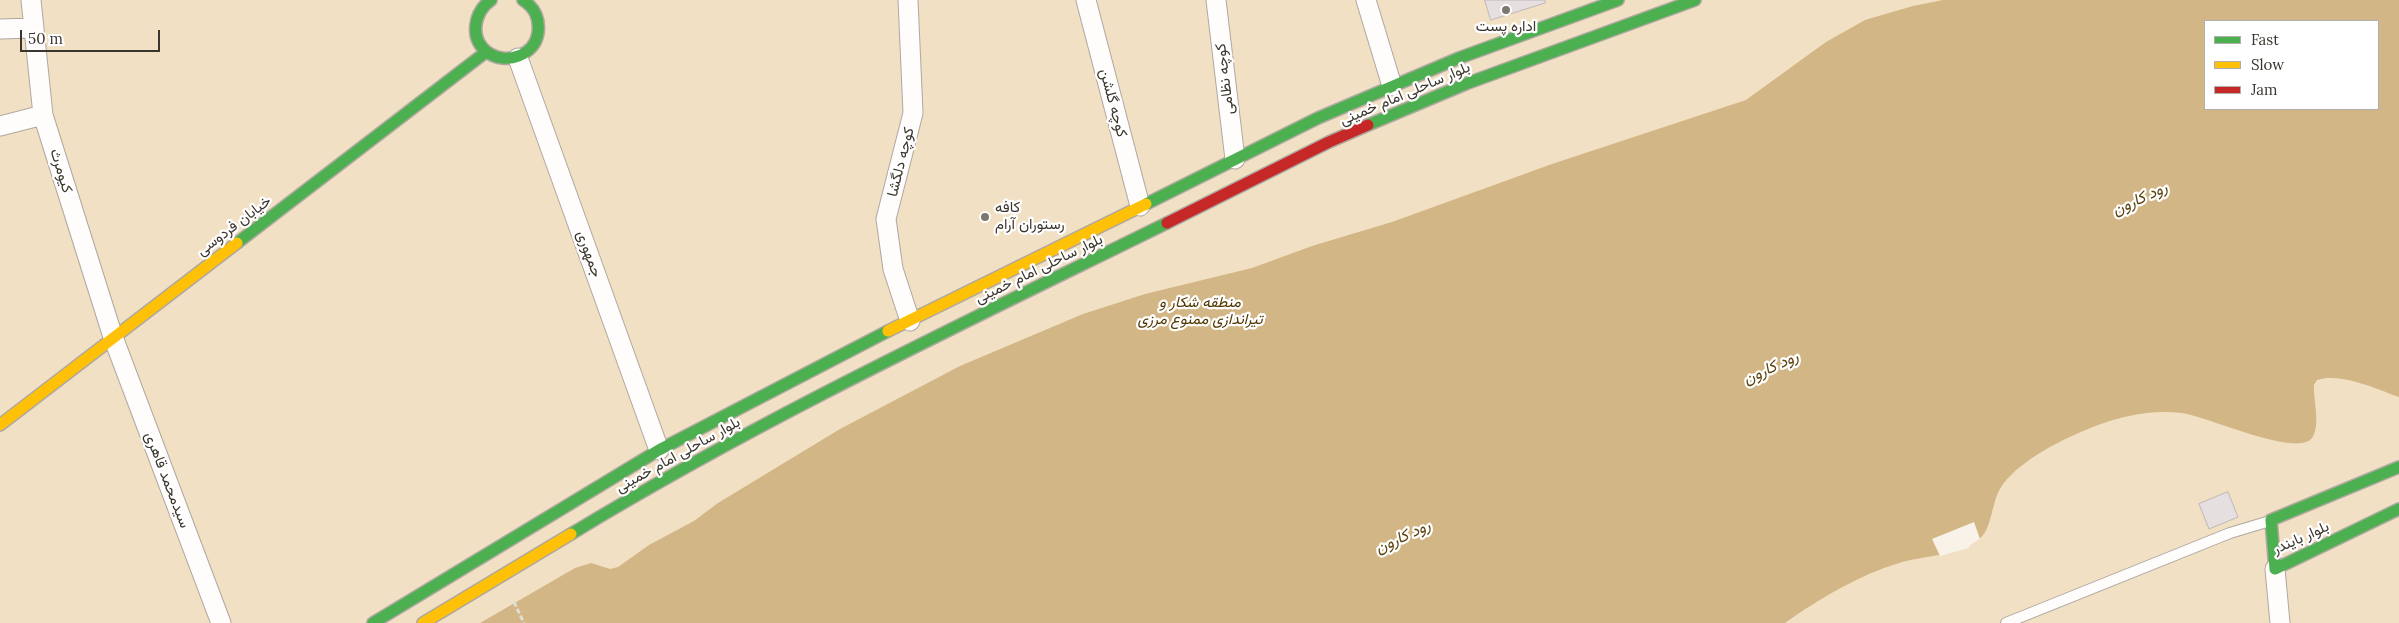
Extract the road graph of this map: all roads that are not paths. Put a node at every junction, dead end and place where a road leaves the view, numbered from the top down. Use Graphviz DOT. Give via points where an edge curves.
graph roads {
  1 [pos="31,0"];
  2 [pos="491,0"];
  3 [pos="523,0"];
  4 [pos="908,0"];
  5 [pos="1086,0"];
  6 [pos="1216,0"];
  7 [pos="1366,0"];
  8 [pos="1618,0"];
  9 [pos="1695,0"];
  10 [pos="33,28"];
  11 [pos="0,29"];
  12 [pos="486,52"];
  13 [pos="518,58"];
  14 [pos="1392,86"];
  15 [pos="43,115"];
  16 [pos="0,126"];
  17 [pos="1235,159"];
  18 [pos="1140,206"];
  19 [pos="910,321"];
  20 [pos="113,338"];
  21 [pos="0,425"];
  22 [pos="663,463"];
  23 [pos="2399,468"];
  24 [pos="2399,509"];
  25 [pos="2271,520"];
  26 [pos="2275,569"];
  27 [pos="2029,619"];
  28 [pos="221,623"];
  29 [pos="373,623"];
  30 [pos="423,623"];
  31 [pos="2006,623"];
  32 [pos="2280,623"];
  1 -- 10 [label="street, کیومرث"];
  2 -- 12 [label="main road" via="482,8 475,26 480,45"];
  3 -- 13 [label="main road" via="539,9 539,33 535,44"];
  4 -- 19 [label="street, کوچه دلگشا" via="913,112 886,219 893,269"];
  5 -- 18 [label="street, کوچه گلشن"];
  6 -- 17 [label="street, کوچه نظامی"];
  7 -- 14 [label="street"];
  8 -- 14 [label="main road, بلوار ساحلی امام خمینی"];
  9 -- 22 [label="main road, بلوار ساحلی امام خمینی" via="1468,83 1329,142 828,391"];
  10 -- 11 [label="street"];
  10 -- 15 [label="street, کیومرث"];
  12 -- 13 [label="main road" via="501,59"];
  12 -- 20 [label="main road, خیابان فردوسی"];
  13 -- 22 [label="street, جمهوری"];
  14 -- 17 [label="main road, بلوار ساحلی امام خمینی"];
  15 -- 16 [label="street"];
  15 -- 20 [label="street, کیومرث"];
  17 -- 18 [label="main road, بلوار ساحلی امام خمینی"];
  18 -- 19 [label="main road, بلوار ساحلی امام خمینی"];
  19 -- 22 [label="main road, بلوار ساحلی امام خمینی"];
  20 -- 21 [label="main road, خیابان فردوسی"];
  20 -- 28 [label="street, سیدمحمد قاهری"];
  22 -- 29 [label="main road, بلوار ساحلی امام خمینی"];
  22 -- 30 [label="main road, بلوار ساحلی امام خمینی"];
  23 -- 25 [label="main road, بلوار بایندر"];
  24 -- 26 [label="main road, بلوار بایندر"];
  25 -- 26 [label="main road, بلوار بایندر"];
  25 -- 27 [label="lane" via="2230,533"];
  26 -- 32 [label="street"];
  27 -- 31 [label="lane"];
}
